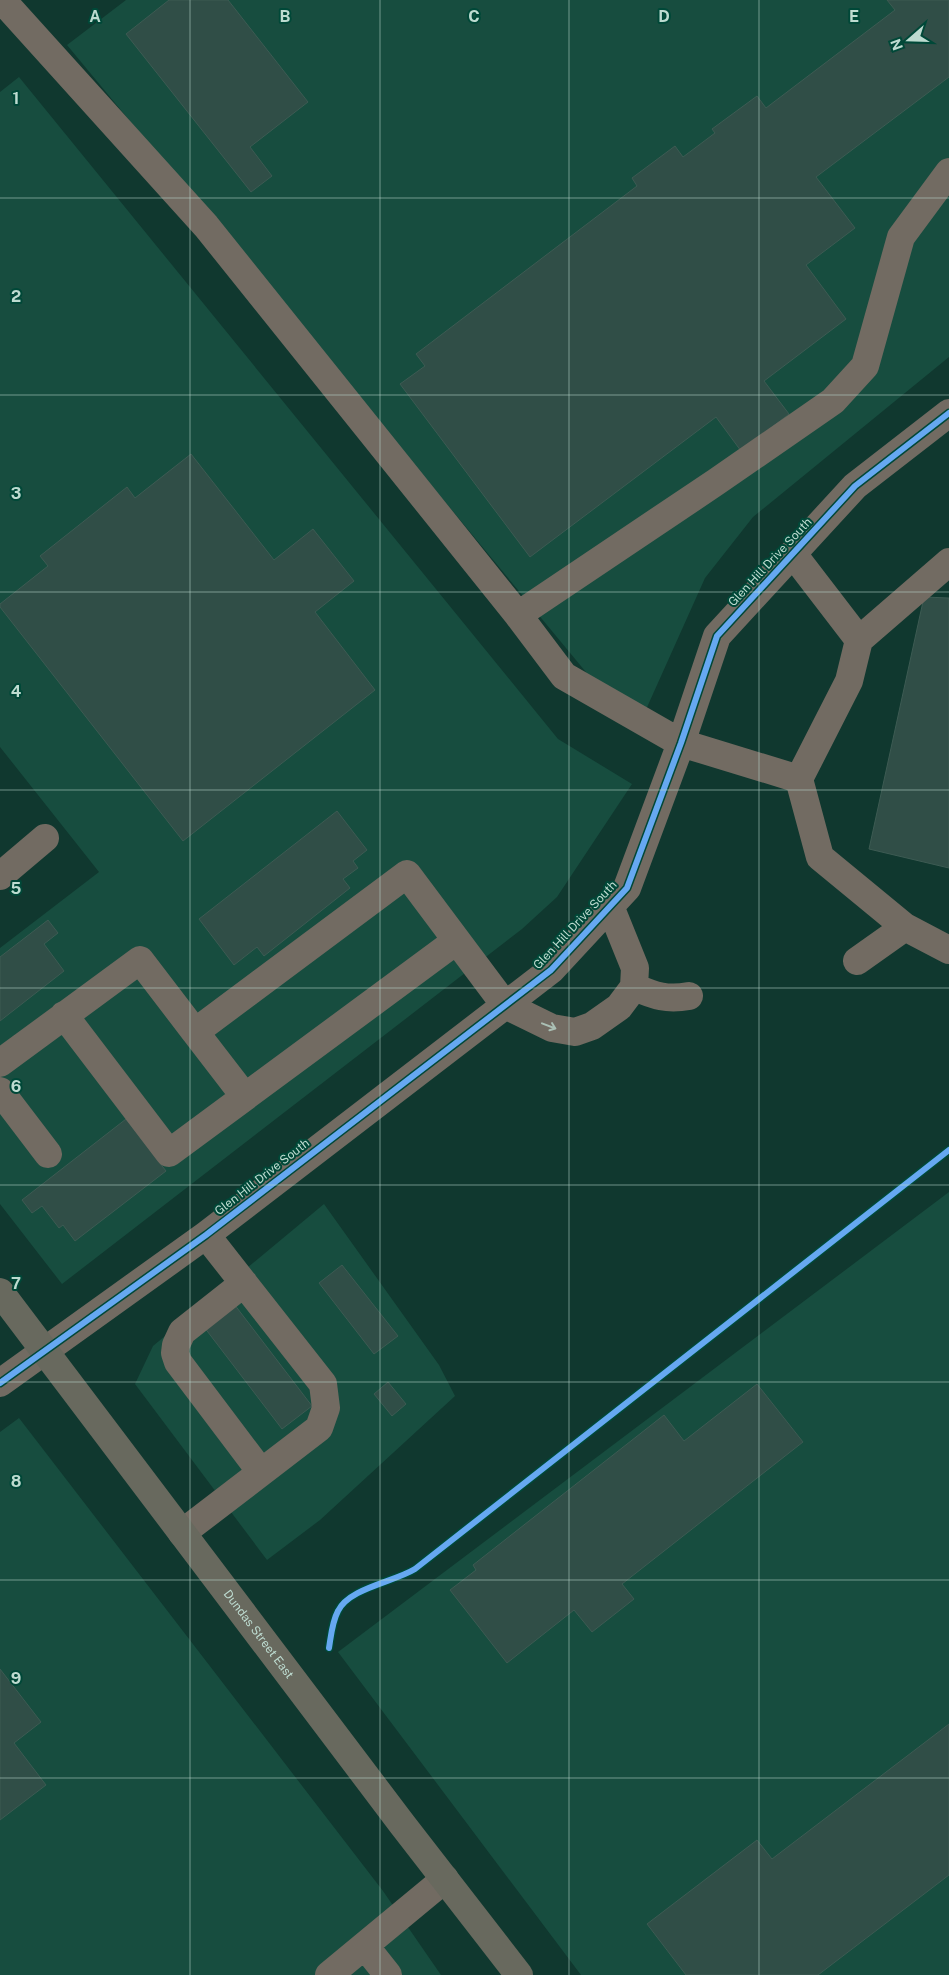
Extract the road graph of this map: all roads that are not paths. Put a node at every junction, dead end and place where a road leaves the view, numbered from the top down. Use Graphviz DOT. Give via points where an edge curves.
graph roads {
  1 [pos="2,0"];
  2 [pos="949,172"];
  3 [pos="949,413"];
  4 [pos="793,554"];
  5 [pos="949,562"];
  6 [pos="518,615"];
  7 [pos="859,640"];
  8 [pos="682,743"];
  9 [pos="799,779"];
  10 [pos="45,838"];
  11 [pos="0,876"];
  12 [pos="610,906"];
  13 [pos="905,927"];
  14 [pos="456,941"];
  15 [pos="949,950"];
  16 [pos="856,961"];
  17 [pos="634,988"];
  18 [pos="689,996"];
  19 [pos="505,1006"];
  20 [pos="64,1015"];
  21 [pos="196,1032"];
  22 [pos="0,1063"];
  23 [pos="0,1091"];
  24 [pos="245,1097"];
  25 [pos="48,1154"];
  26 [pos="206,1234"];
  27 [pos="244,1284"];
  28 [pos="0,1292"];
  29 [pos="45,1351"];
  30 [pos="0,1383"];
  31 [pos="261,1472"];
  32 [pos="182,1533"];
  33 [pos="445,1879"];
  34 [pos="365,1946"];
  35 [pos="329,1975"];
  36 [pos="388,1975"];
  37 [pos="518,1975"];
  1 -- 6 [label="street" via="206,226"];
  2 -- 6 [label="street" via="901,237 865,366 832,401"];
  3 -- 4 [label="street, Glen Hill Drive South" via="855,486"];
  4 -- 7 [label="street"];
  4 -- 8 [label="street, Glen Hill Drive South" via="717,636"];
  5 -- 7 [label="street"];
  6 -- 8 [label="street" via="564,676"];
  7 -- 9 [label="street" via="849,681"];
  8 -- 9 [label="street"];
  8 -- 12 [label="street, Glen Hill Drive South" via="627,888"];
  9 -- 13 [label="street" via="820,857"];
  10 -- 11 [label="street"];
  12 -- 17 [label="street" via="635,968"];
  12 -- 19 [label="street, Glen Hill Drive South" via="551,970"];
  13 -- 15 [label="street"];
  13 -- 16 [label="street"];
  14 -- 19 [label="street"];
  14 -- 21 [label="street" via="407,874"];
  14 -- 24 [label="street"];
  17 -- 18 [label="street" via="673,999"];
  19 -- 17 [label="street, one-way" via="552,1028 575,1032 592,1026 619,1007"];
  19 -- 26 [label="street, Glen Hill Drive South"];
  20 -- 21 [label="street" via="140,960"];
  20 -- 22 [label="street"];
  20 -- 24 [label="street" via="169,1153"];
  21 -- 24 [label="street"];
  23 -- 25 [label="street"];
  26 -- 27 [label="street"];
  26 -- 29 [label="street, Glen Hill Drive South"];
  27 -- 31 [label="street" via="323,1384 326,1408 319,1428"];
  27 -- 31 [label="street" via="182,1332 175,1353 178,1362"];
  28 -- 29 [label="main road, Dundas Street East"];
  29 -- 30 [label="street, Glen Hill Drive South"];
  29 -- 32 [label="main road, Dundas Street East"];
  31 -- 32 [label="street"];
  32 -- 33 [label="main road, Dundas Street East"];
  33 -- 34 [label="street"];
  33 -- 37 [label="main road, Dundas Street East"];
  34 -- 35 [label="street"];
  34 -- 36 [label="street"];
}
